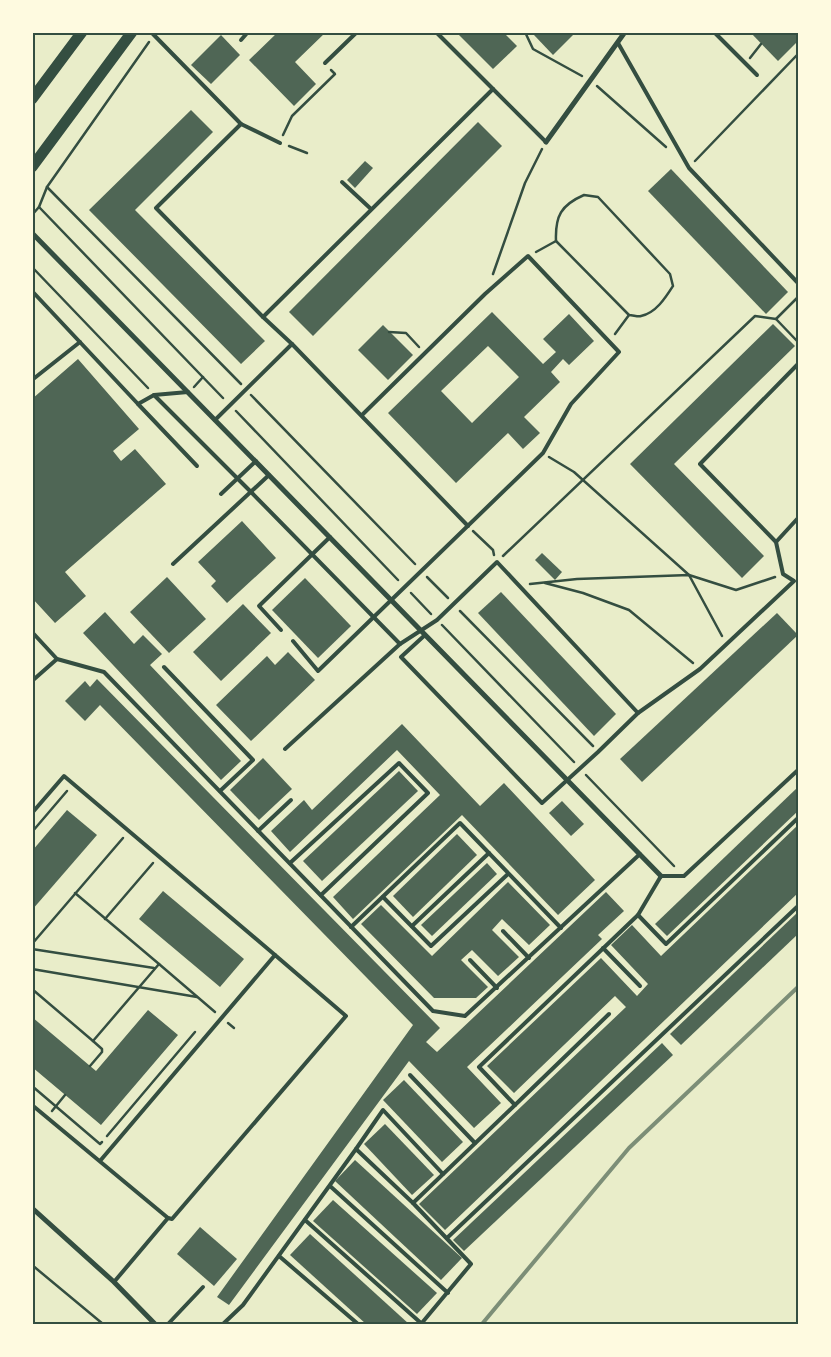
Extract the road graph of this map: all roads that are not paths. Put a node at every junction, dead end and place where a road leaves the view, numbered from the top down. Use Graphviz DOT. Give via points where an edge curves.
graph roads {
  1 [pos="82,32"];
  2 [pos="132,32"];
  3 [pos="248,32"];
  4 [pos="358,32"];
  5 [pos="436,32"];
  6 [pos="625,32"];
  7 [pos="714,32"];
  8 [pos="152,34"];
  9 [pos="241,40"];
  10 [pos="618,43"];
  11 [pos="325,63"];
  12 [pos="757,75"];
  13 [pos="493,89"];
  14 [pos="32,99"];
  15 [pos="242,124"];
  16 [pos="546,142"];
  17 [pos="280,143"];
  18 [pos="32,167"];
  19 [pos="342,182"];
  20 [pos="371,209"];
  21 [pos="32,233"];
  22 [pos="798,283"];
  23 [pos="32,291"];
  24 [pos="263,316"];
  25 [pos="80,342"];
  26 [pos="292,344"];
  27 [pos="798,364"];
  28 [pos="32,380"];
  29 [pos="188,392"];
  30 [pos="154,395"];
  31 [pos="138,404"];
  32 [pos="362,416"];
  33 [pos="215,420"];
  34 [pos="256,461"];
  35 [pos="197,466"];
  36 [pos="270,475"];
  37 [pos="238,479"];
  38 [pos="252,493"];
  39 [pos="221,494"];
  40 [pos="798,518"];
  41 [pos="468,526"];
  42 [pos="330,537"];
  43 [pos="776,542"];
  44 [pos="312,554"];
  45 [pos="173,564"];
  46 [pos="794,581"];
  47 [pos="798,587"];
  48 [pos="392,600"];
  49 [pos="374,618"];
  50 [pos="281,630"];
  51 [pos="32,632"];
  52 [pos="423,633"];
  53 [pos="293,641"];
  54 [pos="400,644"];
  55 [pos="57,659"];
  56 [pos="164,667"];
  57 [pos="32,681"];
  58 [pos="638,712"];
  59 [pos="285,749"];
  60 [pos="798,770"];
  61 [pos="567,780"];
  62 [pos="220,791"];
  63 [pos="291,800"];
  64 [pos="32,812"];
  65 [pos="798,818"];
  66 [pos="258,831"];
  67 [pos="489,854"];
  68 [pos="640,854"];
  69 [pos="290,863"];
  70 [pos="508,874"];
  71 [pos="661,876"];
  72 [pos="321,895"];
  73 [pos="383,897"];
  74 [pos="798,906"];
  75 [pos="638,915"];
  76 [pos="412,926"];
  77 [pos="351,927"];
  78 [pos="561,928"];
  79 [pos="503,931"];
  80 [pos="603,948"];
  81 [pos="275,955"];
  82 [pos="529,958"];
  83 [pos="470,960"];
  84 [pos="640,986"];
  85 [pos="497,988"];
  86 [pos="609,1014"];
  87 [pos="410,1075"];
  88 [pos="32,1105"];
  89 [pos="514,1105"];
  90 [pos="475,1143"];
  91 [pos="356,1149"];
  92 [pos="100,1161"];
  93 [pos="443,1174"];
  94 [pos="330,1186"];
  95 [pos="413,1203"];
  96 [pos="32,1208"];
  97 [pos="168,1218"];
  98 [pos="305,1220"];
  99 [pos="447,1238"];
  100 [pos="279,1256"];
  101 [pos="114,1282"];
  102 [pos="203,1287"];
  103 [pos="448,1293"];
  104 [pos="155,1324"];
  105 [pos="168,1324"];
  106 [pos="223,1324"];
  107 [pos="358,1324"];
  108 [pos="421,1324"];
  1 -- 14 [label="main road"];
  2 -- 18 [label="main road"];
  3 -- 9 [label="lane"];
  4 -- 11 [label="lane"];
  5 -- 13 [label="lane"];
  6 -- 10 [label="street"];
  7 -- 12 [label="lane"];
  8 -- 15 [label="lane"];
  10 -- 16 [label="street"];
  10 -- 22 [label="lane" via="689,168"];
  13 -- 16 [label="lane"];
  13 -- 20 [label="lane"];
  15 -- 17 [label="lane"];
  15 -- 24 [label="lane" via="156,208"];
  19 -- 20 [label="lane"];
  20 -- 24 [label="lane"];
  21 -- 29 [label="street"];
  23 -- 25 [label="lane"];
  24 -- 26 [label="lane"];
  25 -- 28 [label="lane"];
  25 -- 31 [label="lane"];
  26 -- 32 [label="lane"];
  26 -- 33 [label="lane"];
  27 -- 43 [label="lane" via="700,464"];
  29 -- 30 [label="lane"];
  29 -- 33 [label="street"];
  30 -- 31 [label="lane"];
  30 -- 37 [label="lane"];
  31 -- 35 [label="lane"];
  32 -- 41 [label="lane"];
  32 -- 41 [label="lane" via="528,256 620,352 571,404 543,453"];
  33 -- 34 [label="street"];
  34 -- 36 [label="street"];
  34 -- 37 [label="lane"];
  36 -- 38 [label="lane"];
  36 -- 42 [label="street"];
  37 -- 38 [label="lane"];
  37 -- 39 [label="lane"];
  38 -- 44 [label="lane"];
  38 -- 45 [label="lane"];
  40 -- 43 [label="lane"];
  41 -- 48 [label="lane"];
  42 -- 44 [label="lane"];
  42 -- 48 [label="street"];
  43 -- 46 [label="lane" via="784,574"];
  44 -- 49 [label="lane"];
  44 -- 50 [label="lane" via="259,606"];
  46 -- 47 [label="lane"];
  46 -- 58 [label="lane" via="700,669"];
  48 -- 49 [label="lane"];
  48 -- 52 [label="street"];
  49 -- 53 [label="lane" via="318,670"];
  49 -- 54 [label="lane"];
  51 -- 55 [label="lane"];
  52 -- 54 [label="lane"];
  52 -- 58 [label="lane" via="497,562"];
  52 -- 61 [label="street"];
  52 -- 61 [label="lane" via="401,657 542,803"];
  54 -- 59 [label="lane"];
  55 -- 57 [label="lane"];
  55 -- 62 [label="lane" via="104,672"];
  56 -- 62 [label="lane" via="252,760"];
  58 -- 61 [label="lane"];
  60 -- 71 [label="lane" via="684,876"];
  61 -- 68 [label="street"];
  62 -- 66 [label="lane"];
  63 -- 66 [label="lane"];
  64 -- 81 [label="lane" via="64,776"];
  65 -- 75 [label="lane" via="666,944"];
  66 -- 69 [label="lane"];
  67 -- 70 [label="lane"];
  67 -- 73 [label="lane" via="460,823"];
  67 -- 76 [label="lane"];
  68 -- 71 [label="street"];
  68 -- 78 [label="lane"];
  69 -- 72 [label="lane"];
  69 -- 72 [label="lane" via="399,763 428,793"];
  70 -- 76 [label="lane" via="431,946"];
  70 -- 78 [label="lane"];
  71 -- 75 [label="lane"];
  72 -- 77 [label="lane"];
  73 -- 76 [label="lane"];
  73 -- 77 [label="lane"];
  74 -- 99 [label="lane"];
  75 -- 80 [label="lane"];
  77 -- 85 [label="lane" via="432,1011 465,1016"];
  78 -- 82 [label="lane"];
  79 -- 82 [label="lane"];
  80 -- 84 [label="lane"];
  80 -- 89 [label="lane" via="479,1067"];
  81 -- 92 [label="lane"];
  81 -- 97 [label="lane" via="346,1016 174,1219"];
  82 -- 85 [label="lane"];
  83 -- 85 [label="lane"];
  86 -- 89 [label="lane"];
  87 -- 90 [label="lane"];
  88 -- 92 [label="lane"];
  89 -- 90 [label="lane"];
  90 -- 93 [label="lane"];
  91 -- 93 [label="lane" via="383,1110"];
  91 -- 94 [label="lane"];
  91 -- 95 [label="lane"];
  92 -- 97 [label="lane"];
  93 -- 95 [label="lane"];
  94 -- 98 [label="lane"];
  94 -- 103 [label="lane"];
  95 -- 99 [label="lane"];
  96 -- 101 [label="street"];
  97 -- 101 [label="lane"];
  98 -- 100 [label="lane"];
  98 -- 108 [label="lane"];
  99 -- 103 [label="lane" via="471,1264"];
  100 -- 106 [label="lane" via="243,1305"];
  100 -- 107 [label="lane"];
  101 -- 104 [label="street"];
  102 -- 105 [label="lane"];
  103 -- 108 [label="lane"];
}
